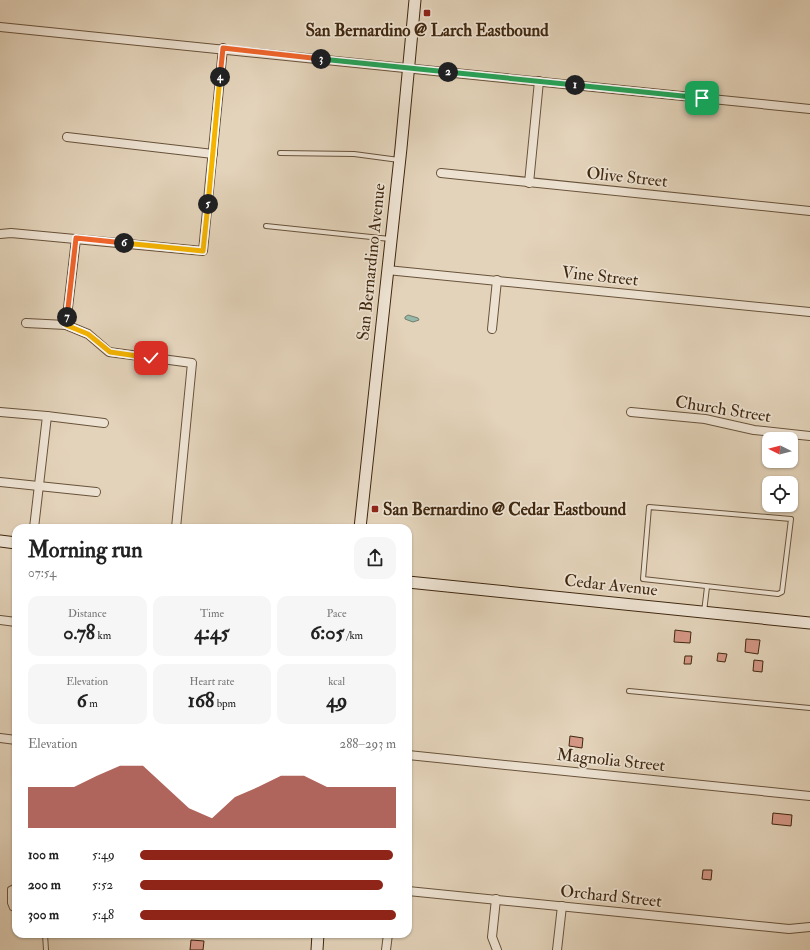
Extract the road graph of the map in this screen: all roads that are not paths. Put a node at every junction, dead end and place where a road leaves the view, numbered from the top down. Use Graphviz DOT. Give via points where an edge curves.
graph roads {
  1 [pos="415,0"];
  2 [pos="0,27"];
  3 [pos="223,48"];
  4 [pos="408,68"];
  5 [pos="539,81"];
  6 [pos="810,109"];
  7 [pos="67,137"];
  8 [pos="280,153"];
  9 [pos="213,154"];
  10 [pos="399,160"];
  11 [pos="441,173"];
  12 [pos="529,182"];
  13 [pos="810,211"];
  14 [pos="266,226"];
  15 [pos="0,234"];
  16 [pos="76,238"];
  17 [pos="391,240"];
  18 [pos="387,270"];
  19 [pos="497,280"];
  20 [pos="810,312"];
  21 [pos="26,323"];
  22 [pos="66,325"];
  23 [pos="492,329"];
  24 [pos="0,412"];
  25 [pos="631,412"];
  26 [pos="47,416"];
  27 [pos="104,423"];
  28 [pos="810,436"];
  29 [pos="0,482"];
  30 [pos="39,487"];
  31 [pos="96,492"];
  32 [pos="34,524"];
  33 [pos="176,524"];
  34 [pos="360,524"];
  35 [pos="0,541"];
  36 [pos="12,542"];
  37 [pos="412,582"];
  38 [pos="707,587"];
  39 [pos="704,612"];
  40 [pos="0,620"];
  41 [pos="12,622"];
  42 [pos="810,623"];
  43 [pos="629,692"];
  44 [pos="810,708"];
  45 [pos="0,738"];
  46 [pos="12,740"];
  47 [pos="412,755"];
  48 [pos="810,796"];
  49 [pos="12,888"];
  50 [pos="412,891"];
  51 [pos="496,899"];
  52 [pos="562,906"];
  53 [pos="12,908"];
  54 [pos="810,927"];
  55 [pos="45,938"];
  56 [pos="318,938"];
  57 [pos="388,938"];
  58 [pos="46,950"];
  59 [pos="317,950"];
  60 [pos="386,950"];
  61 [pos="497,950"];
  62 [pos="557,950"];
  1 -- 4 [label="main road, San Bernardino Avenue"];
  2 -- 3 [label="street"];
  3 -- 4 [label="street"];
  3 -- 9 [label="street"];
  4 -- 5 [label="street"];
  4 -- 10 [label="main road, San Bernardino Avenue"];
  5 -- 6 [label="street"];
  5 -- 12 [label="street"];
  7 -- 9 [label="street"];
  8 -- 10 [label="lane" via="354,154"];
  9 -- 16 [label="street" via="203,251"];
  10 -- 17 [label="main road, San Bernardino Avenue"];
  11 -- 12 [label="street, Olive Street"];
  12 -- 13 [label="street, Olive Street"];
  14 -- 17 [label="lane"];
  15 -- 16 [label="street"];
  16 -- 22 [label="street"];
  17 -- 18 [label="main road, San Bernardino Avenue"];
  18 -- 19 [label="street, Vine Street"];
  18 -- 34 [label="main road, San Bernardino Avenue"];
  19 -- 20 [label="street, Vine Street"];
  19 -- 23 [label="street"];
  21 -- 22 [label="street"];
  22 -- 33 [label="street" via="88,334 110,352 192,363"];
  24 -- 26 [label="street"];
  25 -- 28 [label="street, Church Street" via="705,419 754,430"];
  26 -- 27 [label="street"];
  26 -- 30 [label="street"];
  29 -- 30 [label="street"];
  30 -- 31 [label="street"];
  30 -- 32 [label="street"];
  35 -- 36 [label="main road"];
  37 -- 39 [label="main road, Cedar Avenue"];
  38 -- 38 [label="lane" via="643,579 649,507 792,519 782,592 778,594"];
  38 -- 39 [label="lane"];
  39 -- 42 [label="main road, Cedar Avenue"];
  40 -- 41 [label="street"];
  43 -- 44 [label="lane"];
  45 -- 46 [label="street"];
  47 -- 48 [label="street, Magnolia Street"];
  49 -- 53 [label="lane"];
  50 -- 51 [label="street, Orchard Street"];
  51 -- 52 [label="street, Orchard Street"];
  51 -- 61 [label="street" via="492,937"];
  52 -- 54 [label="street, Orchard Street" via="789,929"];
  52 -- 62 [label="street"];
  55 -- 58 [label="lane"];
  56 -- 59 [label="main road"];
  57 -- 60 [label="street"];
}
